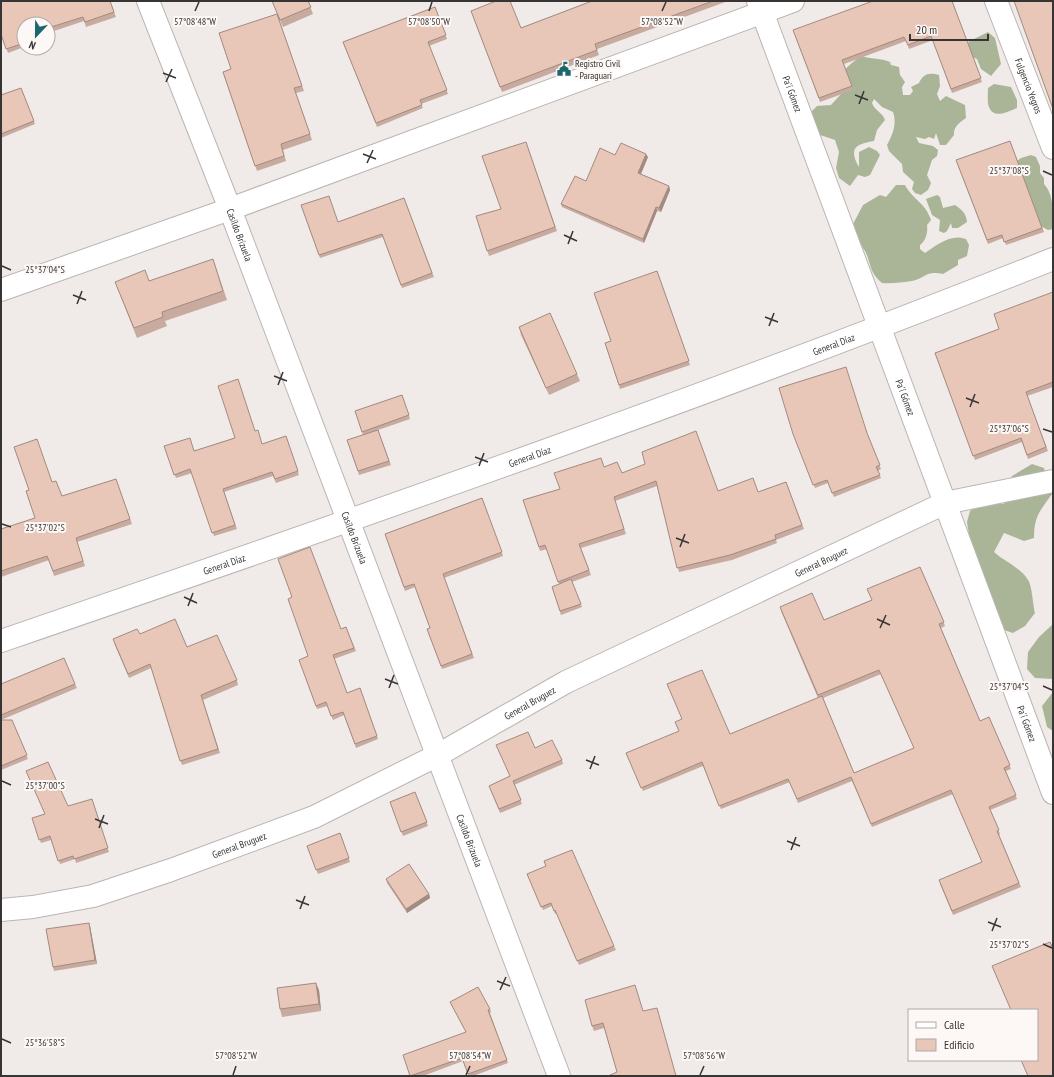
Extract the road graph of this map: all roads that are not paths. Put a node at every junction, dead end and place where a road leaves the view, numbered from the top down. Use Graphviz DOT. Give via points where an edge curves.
graph roads {
  1 [pos="148,1"];
  2 [pos="793,1"];
  3 [pos="996,1"];
  4 [pos="760,7"];
  5 [pos="1053,148"];
  6 [pos="230,209"];
  7 [pos="1053,259"];
  8 [pos="1,290"];
  9 [pos="879,328"];
  10 [pos="1053,480"];
  11 [pos="945,503"];
  12 [pos="349,522"];
  13 [pos="1,641"];
  14 [pos="438,755"];
  15 [pos="1053,793"];
  16 [pos="1,910"];
  17 [pos="558,1076"];
  1 -- 6 [label="street, Casildo Brizuela"];
  2 -- 4 [label="street"];
  3 -- 5 [label="street, Fulgencio Yegros"];
  4 -- 6 [label="street"];
  4 -- 9 [label="street, Pa'í Gómez"];
  6 -- 8 [label="street"];
  6 -- 12 [label="street, Casildo Brizuela"];
  7 -- 9 [label="street, General Díaz"];
  9 -- 11 [label="street, Pa'í Gómez"];
  9 -- 12 [label="street, General Díaz"];
  10 -- 11 [label="street, General Bruguez"];
  11 -- 14 [label="street, General Bruguez" via="566,682"];
  11 -- 15 [label="street, Pa'í Gómez"];
  12 -- 13 [label="street, General Díaz"];
  12 -- 14 [label="street, Casildo Brizuela"];
  14 -- 16 [label="street, General Bruguez" via="314,817 171,870 93,896"];
  14 -- 17 [label="street, Casildo Brizuela"];
}
